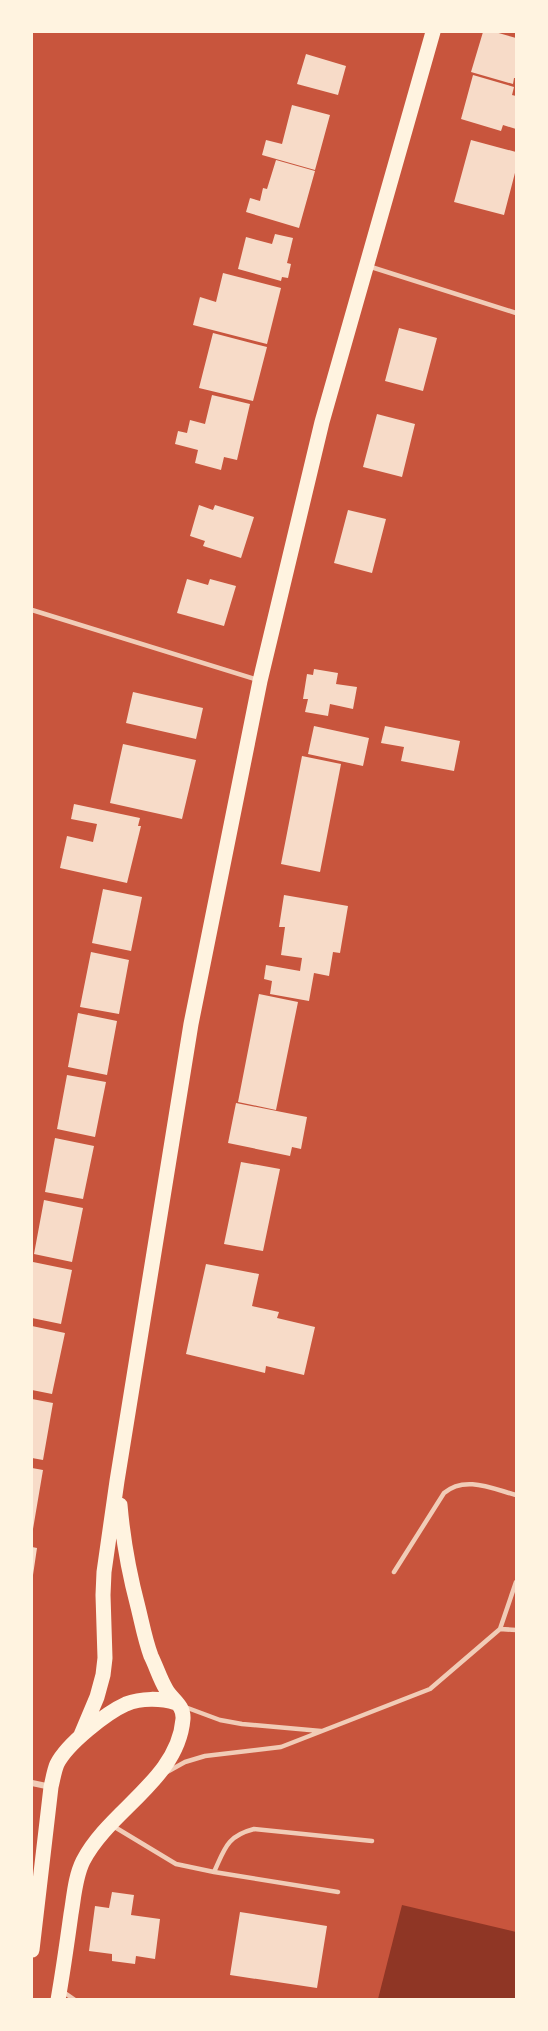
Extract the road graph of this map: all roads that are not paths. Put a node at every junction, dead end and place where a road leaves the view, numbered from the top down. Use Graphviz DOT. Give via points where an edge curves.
graph roads {
  1 [pos="433,32"];
  2 [pos="365,266"];
  3 [pos="516,313"];
  4 [pos="32,610"];
  5 [pos="260,681"];
  6 [pos="117,1481"];
  7 [pos="516,1495"];
  8 [pos="394,1572"];
  9 [pos="516,1582"];
  10 [pos="500,1629"];
  11 [pos="516,1630"];
  12 [pos="178,1704"];
  13 [pos="323,1731"];
  14 [pos="81,1735"];
  15 [pos="156,1778"];
  16 [pos="32,1783"];
  17 [pos="51,1787"];
  18 [pos="111,1824"];
  19 [pos="372,1842"];
  20 [pos="214,1872"];
  21 [pos="338,1892"];
  22 [pos="32,1950"];
  23 [pos="58,1995"];
  24 [pos="75,2000"];
  1 -- 2 [label="main road"];
  2 -- 3 [label="lane"];
  2 -- 5 [label="main road" via="322,422"];
  4 -- 5 [label="lane"];
  5 -- 6 [label="main road" via="191,1024"];
  6 -- 12 [label="main road" via="122,1534 141,1621 166,1689"];
  6 -- 14 [label="main road" via="104,1572 103,1676"];
  7 -- 8 [label="lane" via="466,1483 452,1487 444,1493"];
  9 -- 10 [label="lane"];
  10 -- 11 [label="lane"];
  10 -- 13 [label="lane" via="430,1689"];
  12 -- 13 [label="lane" via="220,1720"];
  12 -- 14 [label="main road" via="153,1700 127,1704"];
  12 -- 15 [label="main road" via="183,1718 181,1736"];
  13 -- 15 [label="lane" via="282,1747 205,1756"];
  14 -- 17 [label="main road" via="59,1761"];
  15 -- 18 [label="main road"];
  16 -- 17 [label="street"];
  17 -- 22 [label="main road"];
  18 -- 20 [label="lane" via="176,1864"];
  18 -- 23 [label="main road" via="82,1863"];
  19 -- 20 [label="lane" via="254,1829 238,1833 231,1840"];
  20 -- 21 [label="lane"];
  23 -- 24 [label="lane"];
}
